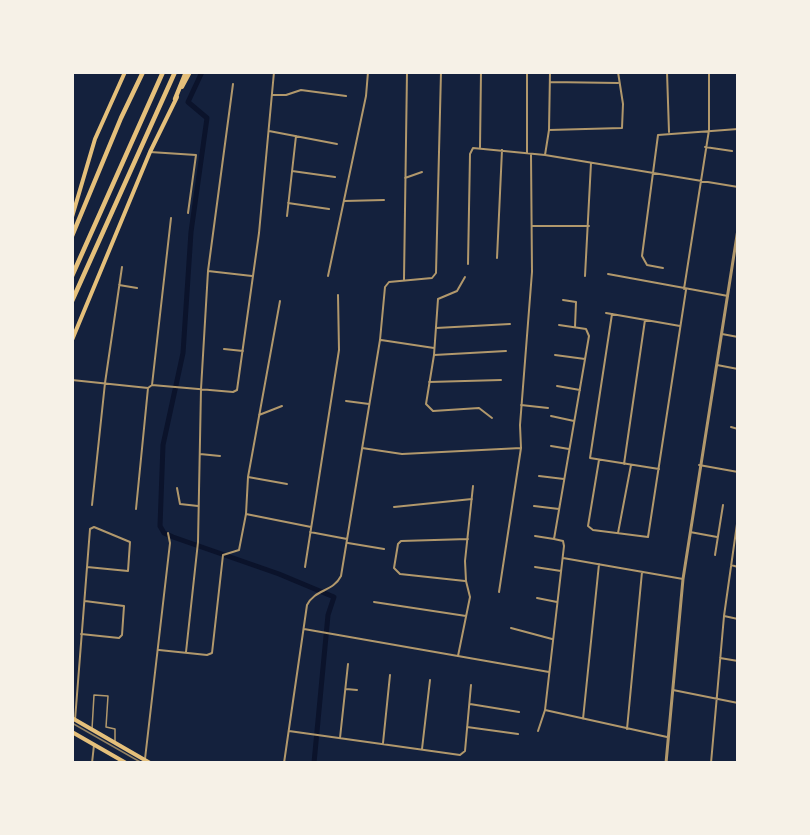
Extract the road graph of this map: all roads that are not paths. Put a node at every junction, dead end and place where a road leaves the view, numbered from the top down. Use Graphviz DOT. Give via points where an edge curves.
graph roads {
  1 [pos="125,72"];
  2 [pos="143,72"];
  3 [pos="163,72"];
  4 [pos="175,72"];
  5 [pos="188,72"];
  6 [pos="274,72"];
  7 [pos="368,72"];
  8 [pos="407,72"];
  9 [pos="441,72"];
  10 [pos="481,72"];
  11 [pos="527,72"];
  12 [pos="550,72"];
  13 [pos="618,72"];
  14 [pos="667,72"];
  15 [pos="709,72"];
  16 [pos="549,82"];
  17 [pos="618,83"];
  18 [pos="233,84"];
  19 [pos="272,95"];
  20 [pos="346,96"];
  21 [pos="176,99"];
  22 [pos="549,129"];
  23 [pos="738,129"];
  24 [pos="709,130"];
  25 [pos="269,131"];
  26 [pos="669,132"];
  27 [pos="296,136"];
  28 [pos="337,144"];
  29 [pos="480,147"];
  30 [pos="705,147"];
  31 [pos="502,150"];
  32 [pos="150,152"];
  33 [pos="732,152"];
  34 [pos="529,153"];
  35 [pos="545,155"];
  36 [pos="591,163"];
  37 [pos="292,171"];
  38 [pos="422,172"];
  39 [pos="654,173"];
  40 [pos="335,177"];
  41 [pos="405,178"];
  42 [pos="700,180"];
  43 [pos="738,187"];
  44 [pos="384,200"];
  45 [pos="344,201"];
  46 [pos="288,203"];
  47 [pos="329,209"];
  48 [pos="188,213"];
  49 [pos="287,216"];
  50 [pos="72,217"];
  51 [pos="171,218"];
  52 [pos="532,226"];
  53 [pos="589,226"];
  54 [pos="738,229"];
  55 [pos="72,236"];
  56 [pos="498,258"];
  57 [pos="468,264"];
  58 [pos="122,267"];
  59 [pos="663,268"];
  60 [pos="208,271"];
  61 [pos="608,274"];
  62 [pos="72,276"];
  63 [pos="252,276"];
  64 [pos="328,276"];
  65 [pos="585,276"];
  66 [pos="465,277"];
  67 [pos="404,280"];
  68 [pos="119,285"];
  69 [pos="137,288"];
  70 [pos="685,290"];
  71 [pos="339,295"];
  72 [pos="728,296"];
  73 [pos="563,300"];
  74 [pos="72,301"];
  75 [pos="280,301"];
  76 [pos="606,313"];
  77 [pos="612,314"];
  78 [pos="645,320"];
  79 [pos="510,324"];
  80 [pos="560,326"];
  81 [pos="680,326"];
  82 [pos="575,327"];
  83 [pos="436,328"];
  84 [pos="722,334"];
  85 [pos="738,337"];
  86 [pos="72,340"];
  87 [pos="380,340"];
  88 [pos="434,348"];
  89 [pos="224,349"];
  90 [pos="243,351"];
  91 [pos="506,351"];
  92 [pos="434,354"];
  93 [pos="555,355"];
  94 [pos="585,359"];
  95 [pos="717,365"];
  96 [pos="738,369"];
  97 [pos="72,380"];
  98 [pos="501,380"];
  99 [pos="429,382"];
  100 [pos="105,383"];
  101 [pos="152,385"];
  102 [pos="557,386"];
  103 [pos="148,388"];
  104 [pos="201,389"];
  105 [pos="580,390"];
  106 [pos="346,401"];
  107 [pos="369,404"];
  108 [pos="522,405"];
  109 [pos="282,406"];
  110 [pos="548,408"];
  111 [pos="259,415"];
  112 [pos="551,416"];
  113 [pos="492,418"];
  114 [pos="574,421"];
  115 [pos="731,427"];
  116 [pos="738,429"];
  117 [pos="552,446"];
  118 [pos="362,448"];
  119 [pos="521,448"];
  120 [pos="569,449"];
  121 [pos="200,454"];
  122 [pos="220,456"];
  123 [pos="599,460"];
  124 [pos="624,464"];
  125 [pos="631,465"];
  126 [pos="699,465"];
  127 [pos="659,469"];
  128 [pos="738,472"];
  129 [pos="540,476"];
  130 [pos="248,477"];
  131 [pos="564,479"];
  132 [pos="286,484"];
  133 [pos="473,486"];
  134 [pos="177,488"];
  135 [pos="472,499"];
  136 [pos="92,505"];
  137 [pos="723,505"];
  138 [pos="198,506"];
  139 [pos="534,506"];
  140 [pos="394,507"];
  141 [pos="136,509"];
  142 [pos="559,510"];
  143 [pos="246,514"];
  144 [pos="738,517"];
  145 [pos="311,527"];
  146 [pos="310,531"];
  147 [pos="168,532"];
  148 [pos="690,532"];
  149 [pos="618,533"];
  150 [pos="536,536"];
  151 [pos="718,537"];
  152 [pos="468,539"];
  153 [pos="554,539"];
  154 [pos="347,541"];
  155 [pos="384,549"];
  156 [pos="716,555"];
  157 [pos="563,558"];
  158 [pos="599,564"];
  159 [pos="730,566"];
  160 [pos="87,567"];
  161 [pos="305,567"];
  162 [pos="535,567"];
  163 [pos="738,567"];
  164 [pos="561,571"];
  165 [pos="642,572"];
  166 [pos="683,579"];
  167 [pos="466,581"];
  168 [pos="499,592"];
  169 [pos="537,598"];
  170 [pos="84,601"];
  171 [pos="374,602"];
  172 [pos="557,602"];
  173 [pos="466,616"];
  174 [pos="724,616"];
  175 [pos="738,619"];
  176 [pos="511,628"];
  177 [pos="304,629"];
  178 [pos="81,634"];
  179 [pos="552,639"];
  180 [pos="159,650"];
  181 [pos="186,652"];
  182 [pos="458,656"];
  183 [pos="720,658"];
  184 [pos="738,661"];
  185 [pos="348,664"];
  186 [pos="549,672"];
  187 [pos="390,675"];
  188 [pos="430,680"];
  189 [pos="471,685"];
  190 [pos="346,689"];
  191 [pos="357,690"];
  192 [pos="672,690"];
  193 [pos="716,699"];
  194 [pos="738,703"];
  195 [pos="470,704"];
  196 [pos="545,710"];
  197 [pos="519,712"];
  198 [pos="74,719"];
  199 [pos="583,719"];
  200 [pos="92,727"];
  201 [pos="467,727"];
  202 [pos="627,729"];
  203 [pos="538,730"];
  204 [pos="289,731"];
  205 [pos="72,732"];
  206 [pos="518,734"];
  207 [pos="668,737"];
  208 [pos="340,738"];
  209 [pos="383,742"];
  210 [pos="115,743"];
  211 [pos="94,744"];
  212 [pos="422,749"];
  213 [pos="145,760"];
  214 [pos="92,763"];
  215 [pos="126,763"];
  216 [pos="150,763"];
  217 [pos="284,763"];
  218 [pos="666,763"];
  219 [pos="711,763"];
  1 -- 50 [label="main road" via="95,139"];
  2 -- 55 [label="highway"];
  3 -- 62 [label="highway"];
  4 -- 74 [label="highway"];
  5 -- 21 [label="highway"];
  6 -- 19 [label="street"];
  7 -- 45 [label="street"];
  8 -- 41 [label="street"];
  9 -- 67 [label="street" via="436,273 432,278"];
  10 -- 29 [label="street"];
  11 -- 34 [label="street"];
  12 -- 16 [label="street"];
  13 -- 17 [label="street"];
  14 -- 26 [label="street"];
  15 -- 24 [label="street"];
  16 -- 17 [label="street"];
  16 -- 22 [label="street"];
  17 -- 22 [label="street" via="622,128"];
  18 -- 60 [label="street"];
  19 -- 20 [label="street" via="301,90"];
  19 -- 25 [label="street"];
  21 -- 32 [label="main road"];
  22 -- 35 [label="street"];
  23 -- 24 [label="street"];
  24 -- 26 [label="street"];
  24 -- 30 [label="street"];
  25 -- 27 [label="street"];
  25 -- 63 [label="street"];
  26 -- 39 [label="street" via="660,133 657,138"];
  27 -- 28 [label="street"];
  27 -- 37 [label="street"];
  29 -- 31 [label="street"];
  29 -- 57 [label="street" via="470,151"];
  30 -- 33 [label="street"];
  30 -- 42 [label="street"];
  31 -- 34 [label="street"];
  31 -- 56 [label="street"];
  32 -- 48 [label="street" via="196,155"];
  32 -- 86 [label="main road"];
  34 -- 35 [label="street"];
  34 -- 52 [label="street"];
  35 -- 36 [label="street"];
  36 -- 39 [label="street"];
  36 -- 53 [label="street"];
  37 -- 40 [label="street"];
  37 -- 46 [label="street"];
  38 -- 41 [label="street"];
  39 -- 42 [label="street"];
  39 -- 59 [label="street" via="642,256 647,265"];
  41 -- 67 [label="street"];
  42 -- 43 [label="street"];
  42 -- 70 [label="street"];
  44 -- 45 [label="street"];
  45 -- 64 [label="street"];
  46 -- 47 [label="street"];
  46 -- 49 [label="street"];
  51 -- 101 [label="street"];
  52 -- 53 [label="street"];
  52 -- 108 [label="street" via="531,299"];
  53 -- 65 [label="street"];
  54 -- 72 [label="street"];
  58 -- 68 [label="street"];
  60 -- 63 [label="street"];
  60 -- 104 [label="street"];
  61 -- 70 [label="street"];
  63 -- 90 [label="street"];
  66 -- 83 [label="street" via="457,291 438,299"];
  67 -- 87 [label="street" via="389,282 385,287"];
  68 -- 69 [label="street"];
  68 -- 100 [label="street"];
  70 -- 72 [label="street"];
  70 -- 81 [label="street"];
  71 -- 145 [label="street" via="340,341"];
  72 -- 84 [label="street"];
  73 -- 82 [label="street" via="576,303"];
  75 -- 111 [label="street"];
  76 -- 77 [label="street"];
  77 -- 78 [label="street"];
  77 -- 123 [label="street" via="590,458"];
  78 -- 81 [label="street"];
  78 -- 124 [label="street"];
  79 -- 83 [label="street"];
  80 -- 82 [label="street"];
  81 -- 127 [label="street"];
  82 -- 94 [label="street" via="589,332"];
  83 -- 88 [label="street"];
  84 -- 85 [label="street"];
  84 -- 95 [label="street"];
  87 -- 88 [label="street"];
  87 -- 107 [label="street"];
  88 -- 92 [label="street"];
  89 -- 90 [label="street"];
  90 -- 104 [label="street" via="235,392"];
  91 -- 92 [label="street"];
  92 -- 99 [label="street"];
  93 -- 94 [label="street"];
  94 -- 105 [label="street"];
  95 -- 96 [label="street"];
  95 -- 126 [label="street"];
  97 -- 100 [label="street"];
  98 -- 99 [label="street"];
  99 -- 113 [label="street" via="429,409 479,408"];
  100 -- 103 [label="street"];
  100 -- 136 [label="street"];
  101 -- 103 [label="street"];
  101 -- 104 [label="street"];
  102 -- 105 [label="street"];
  103 -- 141 [label="street"];
  104 -- 121 [label="street"];
  105 -- 114 [label="street"];
  106 -- 107 [label="street"];
  107 -- 118 [label="street"];
  108 -- 110 [label="street"];
  108 -- 119 [label="street"];
  109 -- 111 [label="street"];
  111 -- 130 [label="street"];
  112 -- 114 [label="street"];
  114 -- 120 [label="street"];
  115 -- 116 [label="street"];
  117 -- 120 [label="street"];
  118 -- 119 [label="street" via="402,454"];
  118 -- 154 [label="street"];
  119 -- 168 [label="street"];
  120 -- 131 [label="street"];
  121 -- 122 [label="street"];
  121 -- 138 [label="street"];
  123 -- 124 [label="street"];
  123 -- 149 [label="street" via="588,526"];
  124 -- 125 [label="street"];
  125 -- 127 [label="street"];
  125 -- 149 [label="street"];
  126 -- 128 [label="street"];
  126 -- 148 [label="street"];
  127 -- 149 [label="street" via="648,537"];
  129 -- 131 [label="street"];
  130 -- 132 [label="street"];
  130 -- 143 [label="street"];
  131 -- 142 [label="street"];
  133 -- 135 [label="street"];
  134 -- 138 [label="street" via="180,504"];
  135 -- 140 [label="street"];
  135 -- 152 [label="street"];
  137 -- 151 [label="street"];
  138 -- 181 [label="street"];
  139 -- 142 [label="street"];
  142 -- 153 [label="street"];
  143 -- 145 [label="street"];
  143 -- 181 [label="street" via="239,550 223,555 212,653"];
  144 -- 159 [label="street"];
  145 -- 146 [label="street"];
  146 -- 154 [label="street"];
  146 -- 161 [label="street"];
  147 -- 180 [label="street"];
  148 -- 151 [label="street"];
  148 -- 166 [label="street"];
  150 -- 153 [label="street"];
  151 -- 156 [label="street"];
  152 -- 167 [label="street"];
  152 -- 167 [label="street" via="401,541 394,568 400,574"];
  153 -- 157 [label="street" via="564,543"];
  154 -- 155 [label="street"];
  154 -- 177 [label="street" via="341,576 336,585 309,601"];
  157 -- 158 [label="street"];
  157 -- 164 [label="street"];
  158 -- 165 [label="street"];
  158 -- 199 [label="street"];
  159 -- 163 [label="street"];
  159 -- 174 [label="street"];
  160 -- 160 [label="street" via="128,571 129,541 94,527 90,529"];
  160 -- 170 [label="street"];
  162 -- 164 [label="street"];
  164 -- 172 [label="street"];
  165 -- 166 [label="street"];
  165 -- 202 [label="street"];
  166 -- 192 [label="street"];
  167 -- 173 [label="street" via="470,597"];
  169 -- 172 [label="street"];
  170 -- 178 [label="street"];
  170 -- 178 [label="street" via="122,605 125,609 121,637"];
  171 -- 173 [label="street"];
  172 -- 179 [label="street"];
  173 -- 182 [label="street"];
  174 -- 175 [label="street"];
  174 -- 183 [label="street"];
  176 -- 179 [label="street"];
  177 -- 182 [label="street"];
  177 -- 204 [label="street"];
  178 -- 198 [label="street"];
  179 -- 186 [label="street"];
  180 -- 181 [label="street"];
  180 -- 213 [label="street"];
  182 -- 186 [label="street"];
  183 -- 184 [label="street"];
  183 -- 193 [label="street"];
  185 -- 190 [label="street"];
  186 -- 196 [label="street"];
  187 -- 209 [label="street"];
  188 -- 212 [label="street"];
  189 -- 195 [label="street"];
  190 -- 191 [label="street"];
  190 -- 208 [label="street"];
  192 -- 193 [label="street"];
  192 -- 207 [label="street"];
  193 -- 194 [label="street"];
  193 -- 219 [label="street"];
  195 -- 197 [label="street"];
  195 -- 201 [label="street"];
  196 -- 199 [label="street"];
  196 -- 203 [label="street"];
  198 -- 200 [label="main road"];
  199 -- 202 [label="street"];
  200 -- 210 [label="main road"];
  200 -- 210 [label="lane" via="94,695 108,696 106,727 115,729"];
  201 -- 206 [label="street"];
  201 -- 212 [label="street" via="463,754"];
  202 -- 207 [label="street"];
  204 -- 208 [label="street"];
  204 -- 217 [label="street"];
  205 -- 211 [label="main road"];
  207 -- 218 [label="street"];
  208 -- 209 [label="street"];
  209 -- 212 [label="street"];
  210 -- 213 [label="main road"];
  211 -- 214 [label="street"];
  211 -- 215 [label="main road"];
  213 -- 216 [label="main road"];
}
